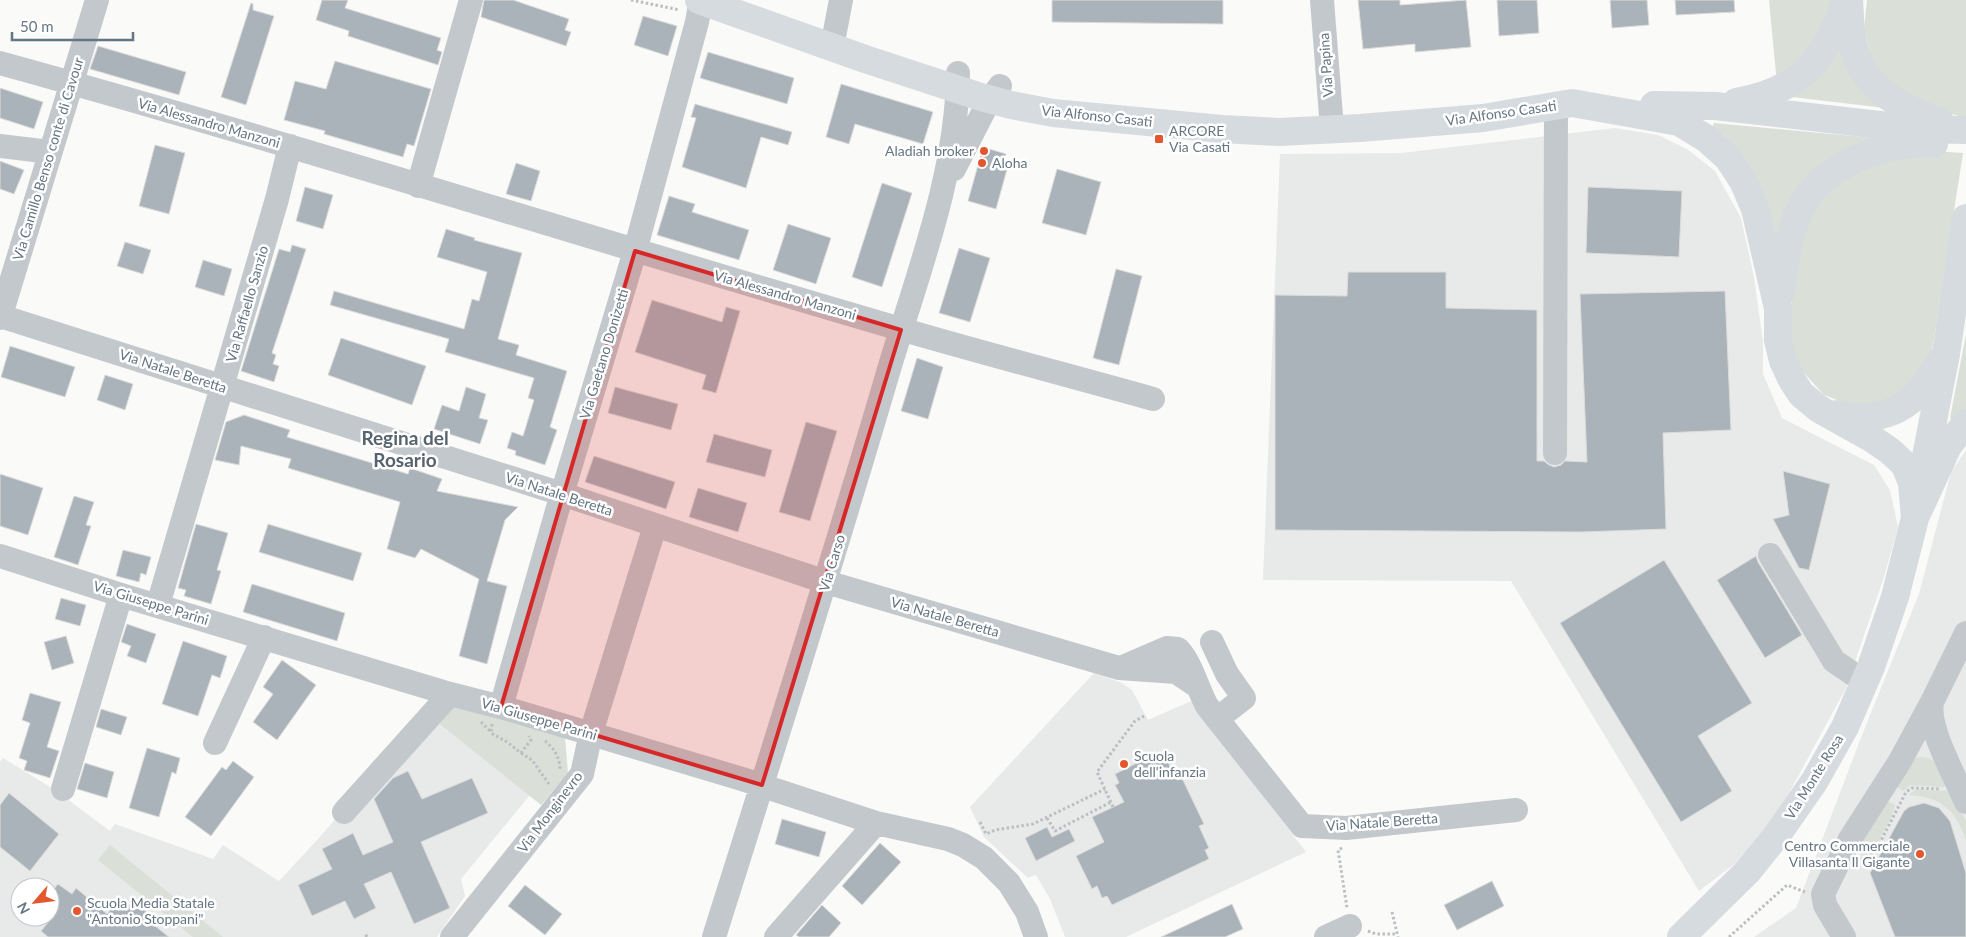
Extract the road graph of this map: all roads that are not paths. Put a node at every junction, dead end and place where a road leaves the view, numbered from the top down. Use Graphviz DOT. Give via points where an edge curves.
graph roads {
  1 [pos="96,0"];
  2 [pos="471,0"];
  3 [pos="700,0"];
  4 [pos="751,0"];
  5 [pos="841,0"];
  6 [pos="1322,0"];
  7 [pos="1848,0"];
  8 [pos="834,38"];
  9 [pos="0,63"];
  10 [pos="958,81"];
  11 [pos="71,83"];
  12 [pos="995,92"];
  13 [pos="1564,104"];
  14 [pos="1715,106"];
  15 [pos="1331,122"];
  16 [pos="1915,129"];
  17 [pos="1966,130"];
  18 [pos="1966,144"];
  19 [pos="0,146"];
  20 [pos="290,146"];
  21 [pos="50,152"];
  22 [pos="418,186"];
  23 [pos="944,188"];
  24 [pos="1964,228"];
  25 [pos="635,251"];
  26 [pos="1966,289"];
  27 [pos="1778,308"];
  28 [pos="0,317"];
  29 [pos="901,330"];
  30 [pos="1946,354"];
  31 [pos="223,387"];
  32 [pos="1154,399"];
  33 [pos="1819,409"];
  34 [pos="1966,423"];
  35 [pos="1555,453"];
  36 [pos="562,494"];
  37 [pos="1915,518"];
  38 [pos="655,526"];
  39 [pos="1770,555"];
  40 [pos="0,556"];
  41 [pos="826,582"];
  42 [pos="121,595"];
  43 [pos="158,605"];
  44 [pos="1966,633"];
  45 [pos="264,636"];
  46 [pos="1212,642"];
  47 [pos="1868,675"];
  48 [pos="450,694"];
  49 [pos="1932,702"];
  50 [pos="498,711"];
  51 [pos="1217,719"];
  52 [pos="591,733"];
  53 [pos="215,743"];
  54 [pos="1942,746"];
  55 [pos="1900,761"];
  56 [pos="762,785"];
  57 [pos="62,790"];
  58 [pos="1962,792"];
  59 [pos="1516,810"];
  60 [pos="344,812"];
  61 [pos="876,823"];
  62 [pos="1350,926"];
  63 [pos="452,937"];
  64 [pos="714,937"];
  65 [pos="776,937"];
  66 [pos="1036,937"];
  67 [pos="1326,937"];
  68 [pos="1681,937"];
  69 [pos="1844,937"];
  1 -- 11 [label="street, Via Camillo Benso conte di Cavour"];
  2 -- 22 [label="street"];
  3 -- 8 [label="main road, Via Alfonso Casati"];
  3 -- 25 [label="street, Via Gaetano Donizetti"];
  4 -- 8 [label="main road, Via Alfonso Casati"];
  5 -- 8 [label="street"];
  6 -- 15 [label="street, Via Papina"];
  7 -- 14 [label="main road" via="1830,41 1812,66 1801,75 1771,94"];
  7 -- 17 [label="main road" via="1855,52 1873,83 1908,110"];
  8 -- 10 [label="main road, Via Alfonso Casati"];
  9 -- 11 [label="street, Via Alessandro Manzoni"];
  10 -- 12 [label="main road, Via Alfonso Casati"];
  10 -- 23 [label="street, Via Carso"];
  11 -- 20 [label="street, Via Alessandro Manzoni"];
  11 -- 21 [label="street, Via Camillo Benso conte di Cavour"];
  12 -- 15 [label="main road, Via Alfonso Casati" via="1011,105 1053,112 1222,129 1279,132"];
  12 -- 23 [label="street, Via Carso"];
  13 -- 14 [label="main road, Via Alfonso Casati"];
  13 -- 15 [label="main road, Via Alfonso Casati" via="1480,103"];
  13 -- 27 [label="main road" via="1680,122 1707,139 1728,158 1756,209"];
  13 -- 35 [label="street"];
  14 -- 16 [label="main road, Via Alfonso Casati"];
  16 -- 17 [label="main road"];
  16 -- 18 [label="main road"];
  18 -- 27 [label="main road" via="1913,143 1892,147 1860,157 1832,173 1809,196 1796,218"];
  19 -- 21 [label="street"];
  20 -- 22 [label="street, Via Alessandro Manzoni"];
  20 -- 31 [label="street, Via Raffaello Sanzio"];
  21 -- 28 [label="street, Via Camillo Benso conte di Cavour"];
  22 -- 25 [label="street, Via Alessandro Manzoni"];
  23 -- 29 [label="street, Via Carso"];
  24 -- 26 [label="main road"];
  24 -- 30 [label="main road"];
  25 -- 29 [label="street, Via Alessandro Manzoni"];
  25 -- 36 [label="street, Via Gaetano Donizetti"];
  27 -- 33 [label="main road" via="1778,340 1783,361 1801,394"];
  28 -- 31 [label="street, Via Natale Beretta"];
  29 -- 32 [label="street, Via Alessandro Manzoni"];
  29 -- 41 [label="street, Via Carso"];
  30 -- 33 [label="main road" via="1916,396 1893,411 1873,418 1851,417"];
  30 -- 37 [label="main road"];
  31 -- 36 [label="street, Via Natale Beretta"];
  31 -- 43 [label="street, Via Raffaello Sanzio"];
  33 -- 37 [label="main road" via="1871,438 1905,465 1912,483"];
  34 -- 37 [label="main road" via="1948,446"];
  36 -- 38 [label="street, Via Natale Beretta"];
  36 -- 50 [label="street, Via Gaetano Donizetti"];
  37 -- 47 [label="main road, Via Monte Rosa" via="1895,597"];
  38 -- 41 [label="street, Via Natale Beretta"];
  38 -- 52 [label="street, Via Monginevro"];
  39 -- 47 [label="street" via="1834,661"];
  40 -- 42 [label="street, Via Giuseppe Parini"];
  41 -- 51 [label="street, Via Natale Beretta" via="1119,668 1176,672 1197,686"];
  41 -- 56 [label="street, Via Carso"];
  42 -- 43 [label="street, Via Giuseppe Parini"];
  42 -- 57 [label="street"];
  43 -- 45 [label="street, Via Giuseppe Parini"];
  44 -- 49 [label="street"];
  45 -- 48 [label="street, Via Giuseppe Parini"];
  45 -- 53 [label="street"];
  46 -- 51 [label="street" via="1227,674 1244,698"];
  47 -- 68 [label="main road, Via Monte Rosa" via="1845,727 1814,782 1778,835 1748,871"];
  48 -- 50 [label="street, Via Giuseppe Parini"];
  48 -- 60 [label="street"];
  49 -- 54 [label="street" via="1932,720"];
  49 -- 55 [label="street"];
  50 -- 52 [label="street, Via Giuseppe Parini"];
  51 -- 59 [label="street, Via Natale Beretta" via="1302,826 1346,828"];
  52 -- 56 [label="street, Via Giuseppe Parini"];
  52 -- 63 [label="street, Via Monginevro" via="582,774"];
  54 -- 55 [label="street" via="1914,753"];
  54 -- 58 [label="street"];
  55 -- 69 [label="street" via="1846,849 1823,894 1825,905"];
  56 -- 61 [label="street, Via Giuseppe Parini"];
  56 -- 64 [label="street, Via Carso"];
  61 -- 65 [label="street"];
  61 -- 66 [label="street, Via Giuseppe Parini" via="948,839 984,858 1009,883 1027,912"];
  62 -- 67 [label="street"];
}
